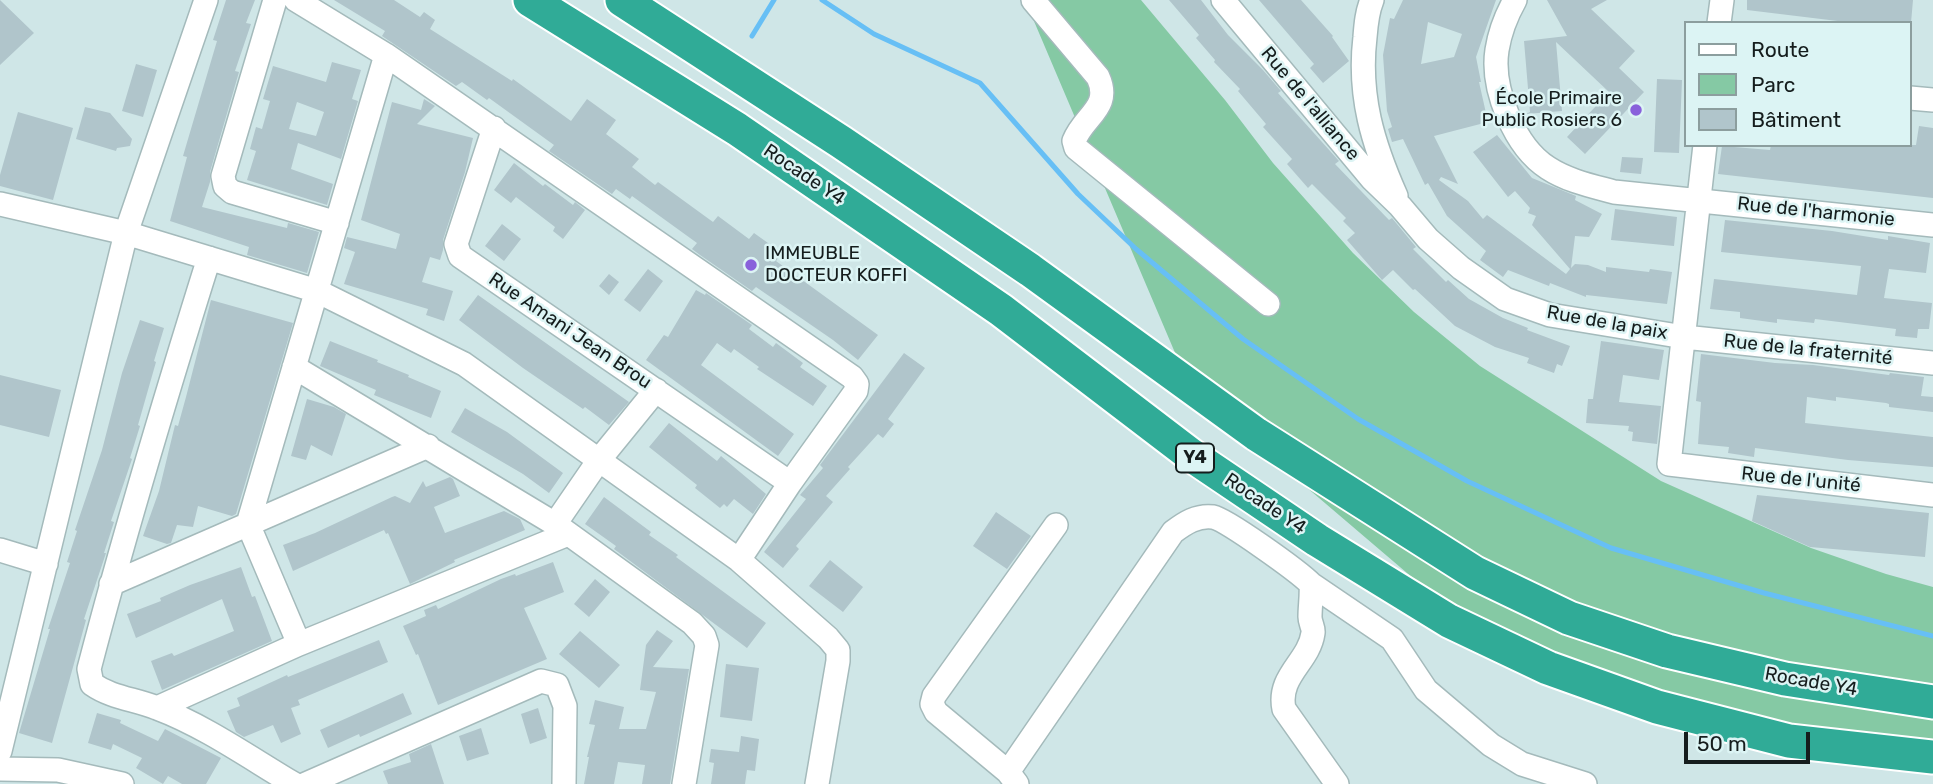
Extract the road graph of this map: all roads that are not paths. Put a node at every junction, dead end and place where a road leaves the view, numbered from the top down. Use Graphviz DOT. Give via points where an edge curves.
graph roads {
  1 [pos="275,0"];
  2 [pos="296,0"];
  3 [pos="530,0"];
  4 [pos="622,0"];
  5 [pos="1033,0"];
  6 [pos="1223,0"];
  7 [pos="1372,0"];
  8 [pos="1515,0"];
  9 [pos="1722,0"];
  10 [pos="204,1"];
  11 [pos="1719,21"];
  12 [pos="386,55"];
  13 [pos="1912,97"];
  14 [pos="1933,100"];
  15 [pos="494,128"];
  16 [pos="1706,147"];
  17 [pos="1699,200"];
  18 [pos="0,204"];
  19 [pos="1400,206"];
  20 [pos="337,223"];
  21 [pos="1933,225"];
  22 [pos="126,233"];
  23 [pos="209,258"];
  24 [pos="317,291"];
  25 [pos="1268,304"];
  26 [pos="1684,337"];
  27 [pos="1933,363"];
  28 [pos="294,367"];
  29 [pos="656,390"];
  30 [pos="428,446"];
  31 [pos="599,460"];
  32 [pos="790,483"];
  33 [pos="1933,495"];
  34 [pos="248,524"];
  35 [pos="1056,525"];
  36 [pos="562,529"];
  37 [pos="0,550"];
  38 [pos="739,561"];
  39 [pos="46,564"];
  40 [pos="111,584"];
  41 [pos="1311,584"];
  42 [pos="299,644"];
  43 [pos="1933,702"];
  44 [pos="157,708"];
  45 [pos="0,751"];
  46 [pos="1933,757"];
  47 [pos="0,769"];
  48 [pos="1013,778"];
  49 [pos="122,784"];
  50 [pos="294,784"];
  51 [pos="306,784"];
  52 [pos="564,784"];
  53 [pos="684,784"];
  54 [pos="817,784"];
  55 [pos="1337,784"];
  56 [pos="1585,784"];
  1 -- 20 [label="street" via="223,176 225,186 232,192"];
  2 -- 12 [label="street"];
  3 -- 46 [label="highway, Rocade Y4 / Y4" via="737,129 1001,310 1191,455 1449,621 1548,668 1657,707 1790,740"];
  4 -- 43 [label="highway, Rocade Y4" via="1030,270 1256,434 1475,573 1569,618 1667,651 1785,679"];
  5 -- 25 [label="street" via="1104,90 1101,103 1077,133 1076,148"];
  6 -- 19 [label="street, Rue de l'alliance" via="1372,179"];
  7 -- 19 [label="street" via="1362,60 1365,103 1377,153"];
  8 -- 17 [label="street, Rue de l'harmonie" via="1503,21 1498,83 1509,120 1522,143 1547,168 1577,182 1614,192"];
  9 -- 11 [label="street"];
  10 -- 22 [label="street"];
  12 -- 15 [label="street"];
  12 -- 20 [label="street"];
  13 -- 14 [label="street"];
  15 -- 29 [label="street, Rue Amani Jean Brou" via="456,244 460,256"];
  15 -- 32 [label="street" via="852,377 856,391"];
  16 -- 17 [label="street"];
  17 -- 21 [label="street, Rue de l'harmonie"];
  17 -- 26 [label="street"];
  18 -- 22 [label="street"];
  19 -- 26 [label="street, Rue de la paix" via="1453,261 1506,299 1550,315"];
  20 -- 24 [label="street"];
  22 -- 23 [label="street"];
  22 -- 39 [label="street"];
  23 -- 24 [label="street"];
  23 -- 40 [label="street"];
  24 -- 28 [label="street"];
  24 -- 31 [label="street" via="464,364"];
  26 -- 27 [label="street, Rue de la fraternité"];
  26 -- 33 [label="street, Rue de l'unité" via="1670,464"];
  28 -- 30 [label="street"];
  28 -- 34 [label="street"];
  29 -- 31 [label="street"];
  29 -- 32 [label="street, Rue Amani Jean Brou"];
  30 -- 34 [label="street"];
  30 -- 36 [label="street"];
  31 -- 36 [label="street"];
  31 -- 38 [label="street"];
  32 -- 38 [label="street"];
  34 -- 40 [label="street"];
  34 -- 42 [label="street"];
  35 -- 48 [label="street" via="933,696 936,712"];
  36 -- 42 [label="street"];
  36 -- 53 [label="street" via="704,636 707,645"];
  37 -- 39 [label="street"];
  38 -- 54 [label="street" via="838,650"];
  39 -- 45 [label="street"];
  40 -- 44 [label="street" via="89,669 92,684 105,693"];
  41 -- 48 [label="street" via="1223,521 1203,517 1186,522 1173,532"];
  41 -- 55 [label="street" via="1314,632 1281,696 1283,709"];
  41 -- 56 [label="street" via="1392,639 1426,690 1491,745 1522,764"];
  42 -- 44 [label="street"];
  44 -- 50 [label="street"];
  47 -- 49 [label="street" via="58,770"];
  51 -- 52 [label="street" via="541,681 557,685 565,706"];
}
